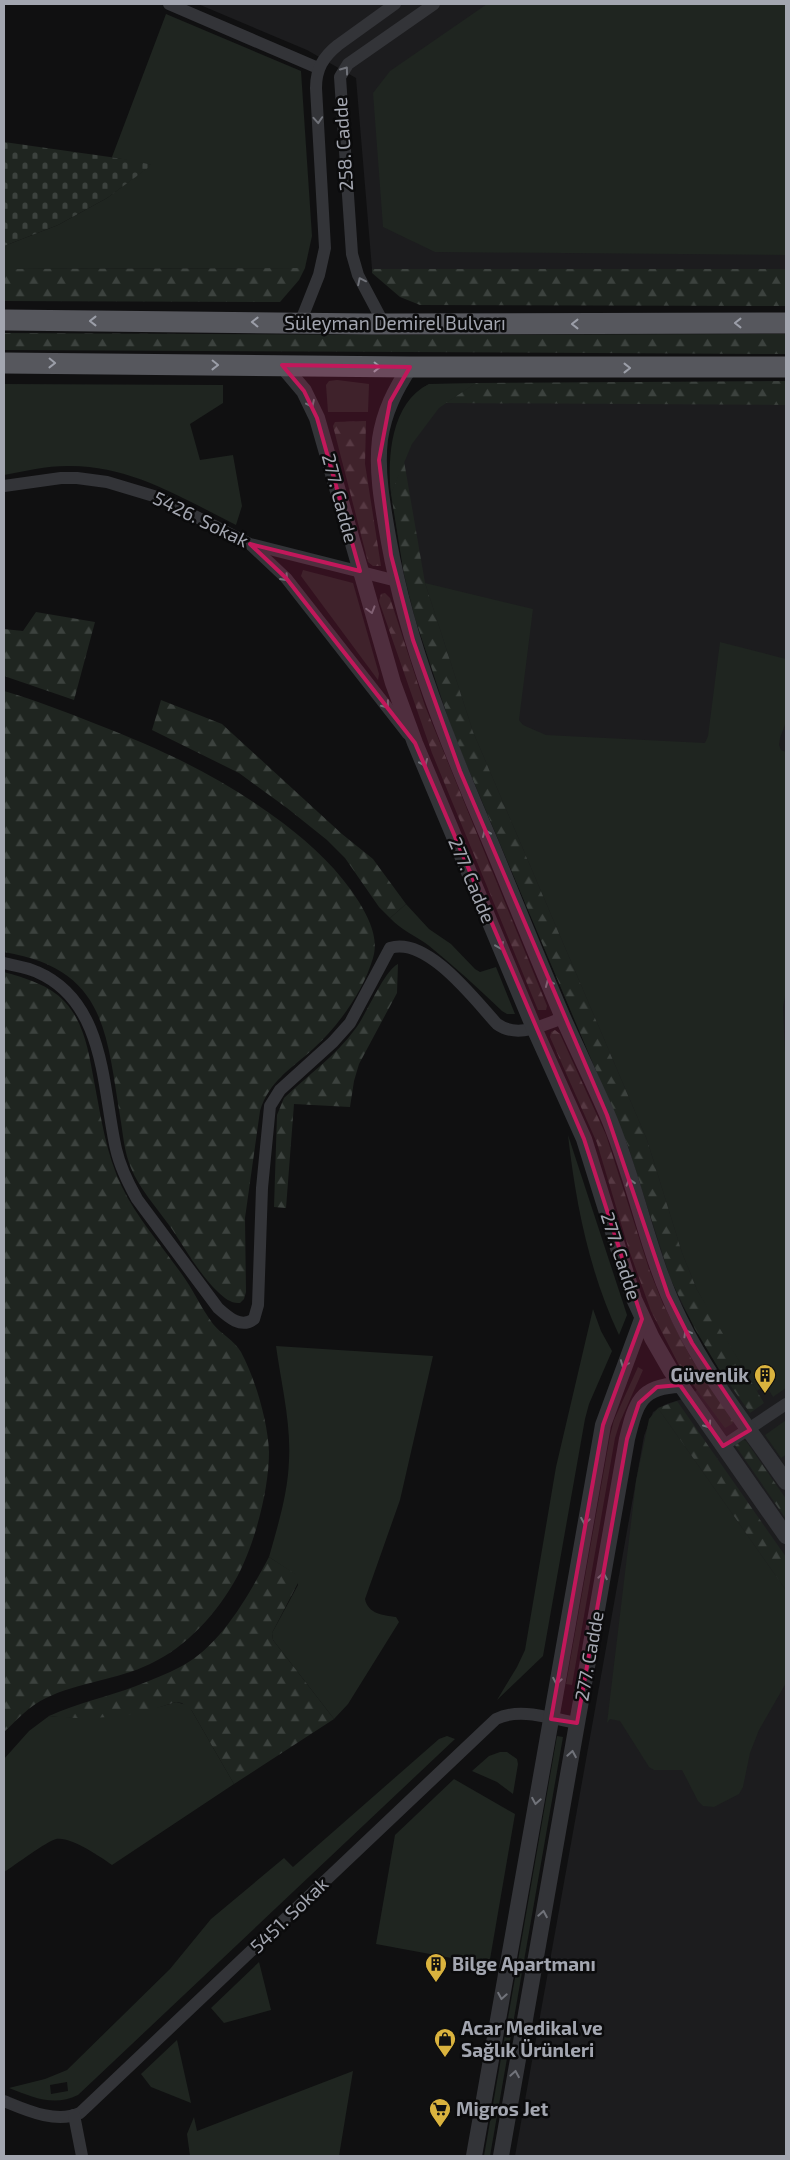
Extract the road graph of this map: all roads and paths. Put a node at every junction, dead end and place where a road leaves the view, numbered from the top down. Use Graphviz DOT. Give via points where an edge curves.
graph roads {
  1 [pos="169,4"];
  2 [pos="395,4"];
  3 [pos="434,4"];
  4 [pos="318,68"];
  5 [pos="4,320"];
  6 [pos="300,323"];
  7 [pos="786,323"];
  8 [pos="384,324"];
  9 [pos="4,363"];
  10 [pos="282,365"];
  11 [pos="410,367"];
  12 [pos="786,367"];
  13 [pos="4,486"];
  14 [pos="250,544"];
  15 [pos="360,572"];
  16 [pos="397,581"];
  17 [pos="415,743"];
  18 [pos="4,963"];
  19 [pos="563,1018"];
  20 [pos="534,1028"];
  21 [pos="642,1319"];
  22 [pos="680,1385"];
  23 [pos="786,1404"];
  24 [pos="750,1430"];
  25 [pos="723,1446"];
  26 [pos="786,1482"];
  27 [pos="786,1536"];
  28 [pos="551,1719"];
  29 [pos="577,1723"];
  30 [pos="4,2101"];
  31 [pos="74,2115"];
  32 [pos="82,2156"];
  33 [pos="474,2156"];
  34 [pos="501,2156"];
  1 -- 4 [label="street"];
  2 -- 4 [label="street" via="329,52"];
  8 -- 3 [label="street, 258. Cadde, one-way" via="358,275 352,254 340,77 348,64"];
  4 -- 6 [label="street, 258. Cadde, one-way" via="316,88 325,248 319,275"];
  6 -- 5 [label="highway, Süleyman Demirel Bulvarı, one-way"];
  6 -- 8 [label="highway, Süleyman Demirel Bulvarı"];
  7 -- 8 [label="highway, Süleyman Demirel Bulvarı, one-way"];
  9 -- 10 [label="highway, one-way"];
  10 -- 11 [label="highway, one-way"];
  10 -- 15 [label="street, 277. Cadde, one-way" via="304,391 317,418"];
  11 -- 12 [label="highway, one-way"];
  11 -- 16 [label="street, 277. Cadde" via="390,402 380,440 380,483"];
  13 -- 14 [label="street, 5426. Sokak" via="61,478 107,482 157,497"];
  14 -- 15 [label="street, 5426. Sokak"];
  14 -- 17 [label="street, one-way" via="286,578"];
  15 -- 16 [label="street, 5426. Sokak"];
  15 -- 17 [label="street, 277. Cadde, one-way" via="393,683"];
  19 -- 16 [label="street, 277. Cadde, one-way" via="450,746 413,640"];
  17 -- 20 [label="street, 277. Cadde, one-way"];
  18 -- 20 [label="street" via="48,977 79,1004 97,1048 116,1150 128,1183 218,1308 243,1323 254,1319 258,1305 262,1188 270,1106 280,1090 350,1023 390,948 406,946 441,966 503,1028 517,1032"];
  19 -- 20 [label="street"];
  24 -- 19 [label="street, 277. Cadde, one-way" via="712,1375 668,1295 614,1132"];
  20 -- 21 [label="street, 277. Cadde" via="584,1139"];
  21 -- 22 [label="street, 277. Cadde"];
  21 -- 28 [label="street, 277. Cadde, one-way" via="603,1425"];
  22 -- 25 [label="street, one-way"];
  29 -- 22 [label="street, 277. Cadde, one-way" via="631,1421 647,1392 658,1387"];
  23 -- 24 [label="street"];
  24 -- 25 [label="street"];
  24 -- 26 [label="street, 277. Cadde"];
  25 -- 27 [label="street"];
  28 -- 29 [label="street, 5451. Sokak"];
  28 -- 31 [label="street, 5451. Sokak" via="514,1714 502,1716 491,1723 87,2107"];
  28 -- 33 [label="street, 277. Cadde, one-way"];
  34 -- 29 [label="street, 277. Cadde, one-way"];
  30 -- 31 [label="street" via="46,2115"];
  31 -- 32 [label="street"];
}
